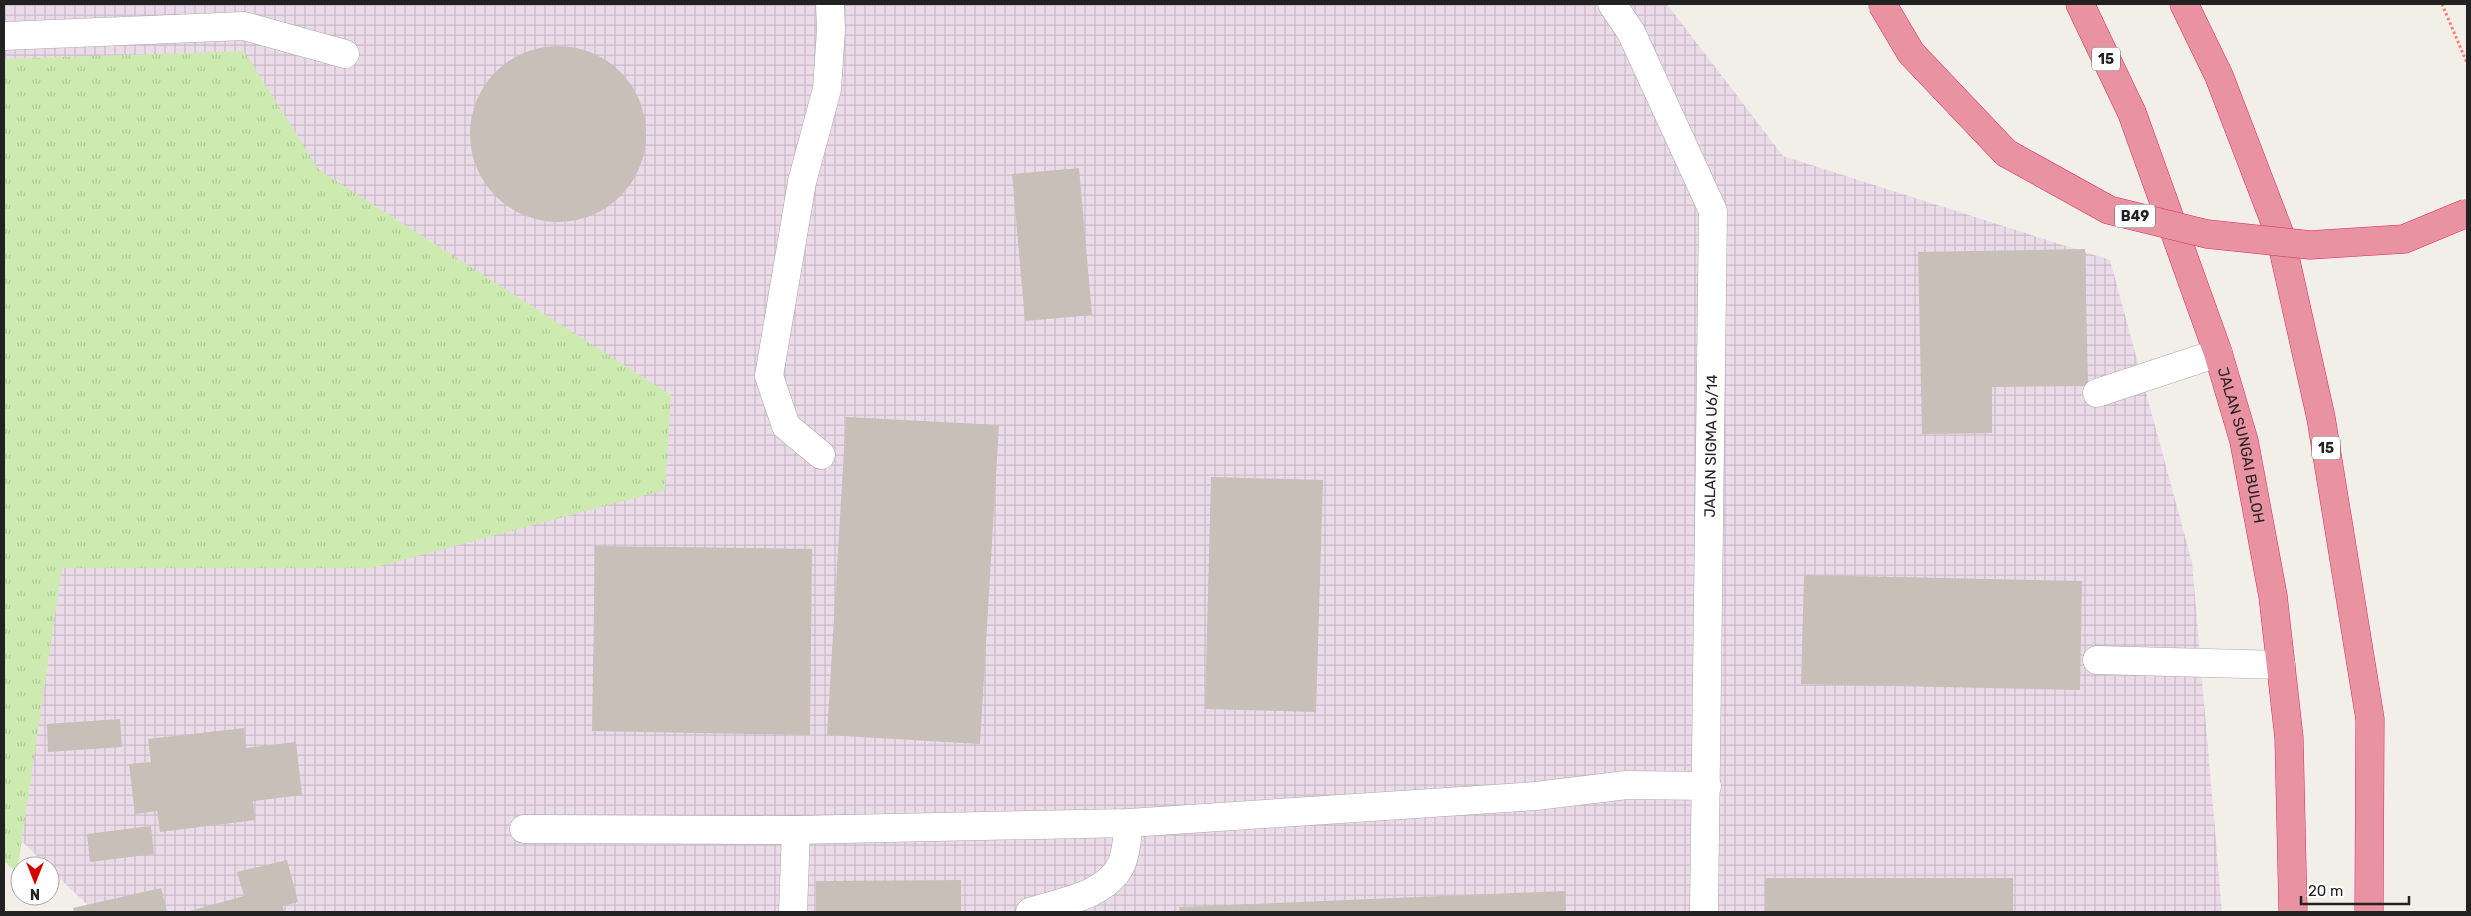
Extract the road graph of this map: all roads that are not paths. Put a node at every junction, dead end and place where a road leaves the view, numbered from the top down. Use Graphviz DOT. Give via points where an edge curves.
graph roads {
  1 [pos="830,4"];
  2 [pos="1612,4"];
  3 [pos="1882,4"];
  4 [pos="2080,4"];
  5 [pos="2184,4"];
  6 [pos="4,36"];
  7 [pos="345,54"];
  8 [pos="2467,213"];
  9 [pos="2218,353"];
  10 [pos="2096,393"];
  11 [pos="821,455"];
  12 [pos="2096,660"];
  13 [pos="2281,665"];
  14 [pos="1707,786"];
  15 [pos="1129,823"];
  16 [pos="524,829"];
  17 [pos="796,830"];
  18 [pos="793,912"];
  19 [pos="1030,912"];
  20 [pos="1704,912"];
  21 [pos="2293,912"];
  22 [pos="2370,912"];
  1 -- 11 [label="street" via="827,90 802,182 769,376 786,426"];
  2 -- 14 [label="street, JALAN SIGMA U6/14" via="1631,32 1713,211"];
  3 -- 8 [label="highway, B49, bridge" via="1911,53 2006,152 2109,210 2206,234 2310,245 2404,239"];
  4 -- 9 [label="highway, JALAN SUNGAI BULOH / 15" via="2132,113"];
  5 -- 22 [label="highway, 15" via="2219,76 2280,235 2321,418 2370,719"];
  6 -- 7 [label="street" via="244,26"];
  9 -- 10 [label="street"];
  9 -- 13 [label="highway, JALAN SUNGAI BULOH / 15" via="2244,441 2273,596"];
  12 -- 13 [label="street"];
  13 -- 21 [label="highway, JALAN SUNGAI BULOH / 15" via="2289,738"];
  14 -- 15 [label="street" via="1627,785 1536,796"];
  14 -- 20 [label="street, JALAN SIGMA U6/14"];
  15 -- 17 [label="street"];
  15 -- 19 [label="street" via="1122,864 1112,879 1092,892"];
  16 -- 17 [label="street"];
  17 -- 18 [label="street"];
}
